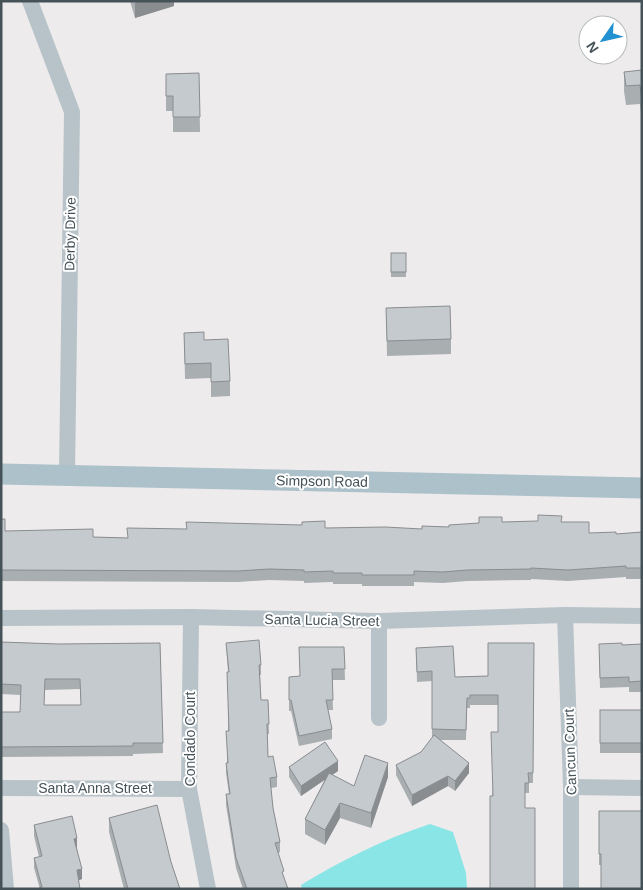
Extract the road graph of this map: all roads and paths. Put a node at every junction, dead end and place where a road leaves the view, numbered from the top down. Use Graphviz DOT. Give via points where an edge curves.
graph roads {
  1 [pos="30,1"];
  2 [pos="1,474"];
  3 [pos="67,474"];
  4 [pos="642,488"];
  5 [pos="565,615"];
  6 [pos="642,616"];
  7 [pos="191,617"];
  8 [pos="1,618"];
  9 [pos="379,621"];
  10 [pos="379,718"];
  11 [pos="571,787"];
  12 [pos="1,788"];
  13 [pos="642,788"];
  14 [pos="188,789"];
  15 [pos="1,830"];
  16 [pos="6,889"];
  17 [pos="208,889"];
  18 [pos="570,889"];
  1 -- 3 [label="street, Derby Drive" via="72,112"];
  2 -- 3 [label="main road, Simpson Road"];
  3 -- 4 [label="main road, Simpson Road"];
  5 -- 6 [label="street, Santa Lucia Street"];
  5 -- 9 [label="street, Santa Lucia Street"];
  5 -- 11 [label="street, Cancun Court"];
  7 -- 8 [label="street, Santa Lucia Street"];
  7 -- 9 [label="street, Santa Lucia Street"];
  7 -- 14 [label="street, Condado Court"];
  9 -- 10 [label="street"];
  11 -- 13 [label="street"];
  11 -- 18 [label="street, Cancun Court"];
  12 -- 14 [label="street, Santa Anna Street"];
  14 -- 17 [label="street, Condado Court"];
  15 -- 16 [label="street"];
}
